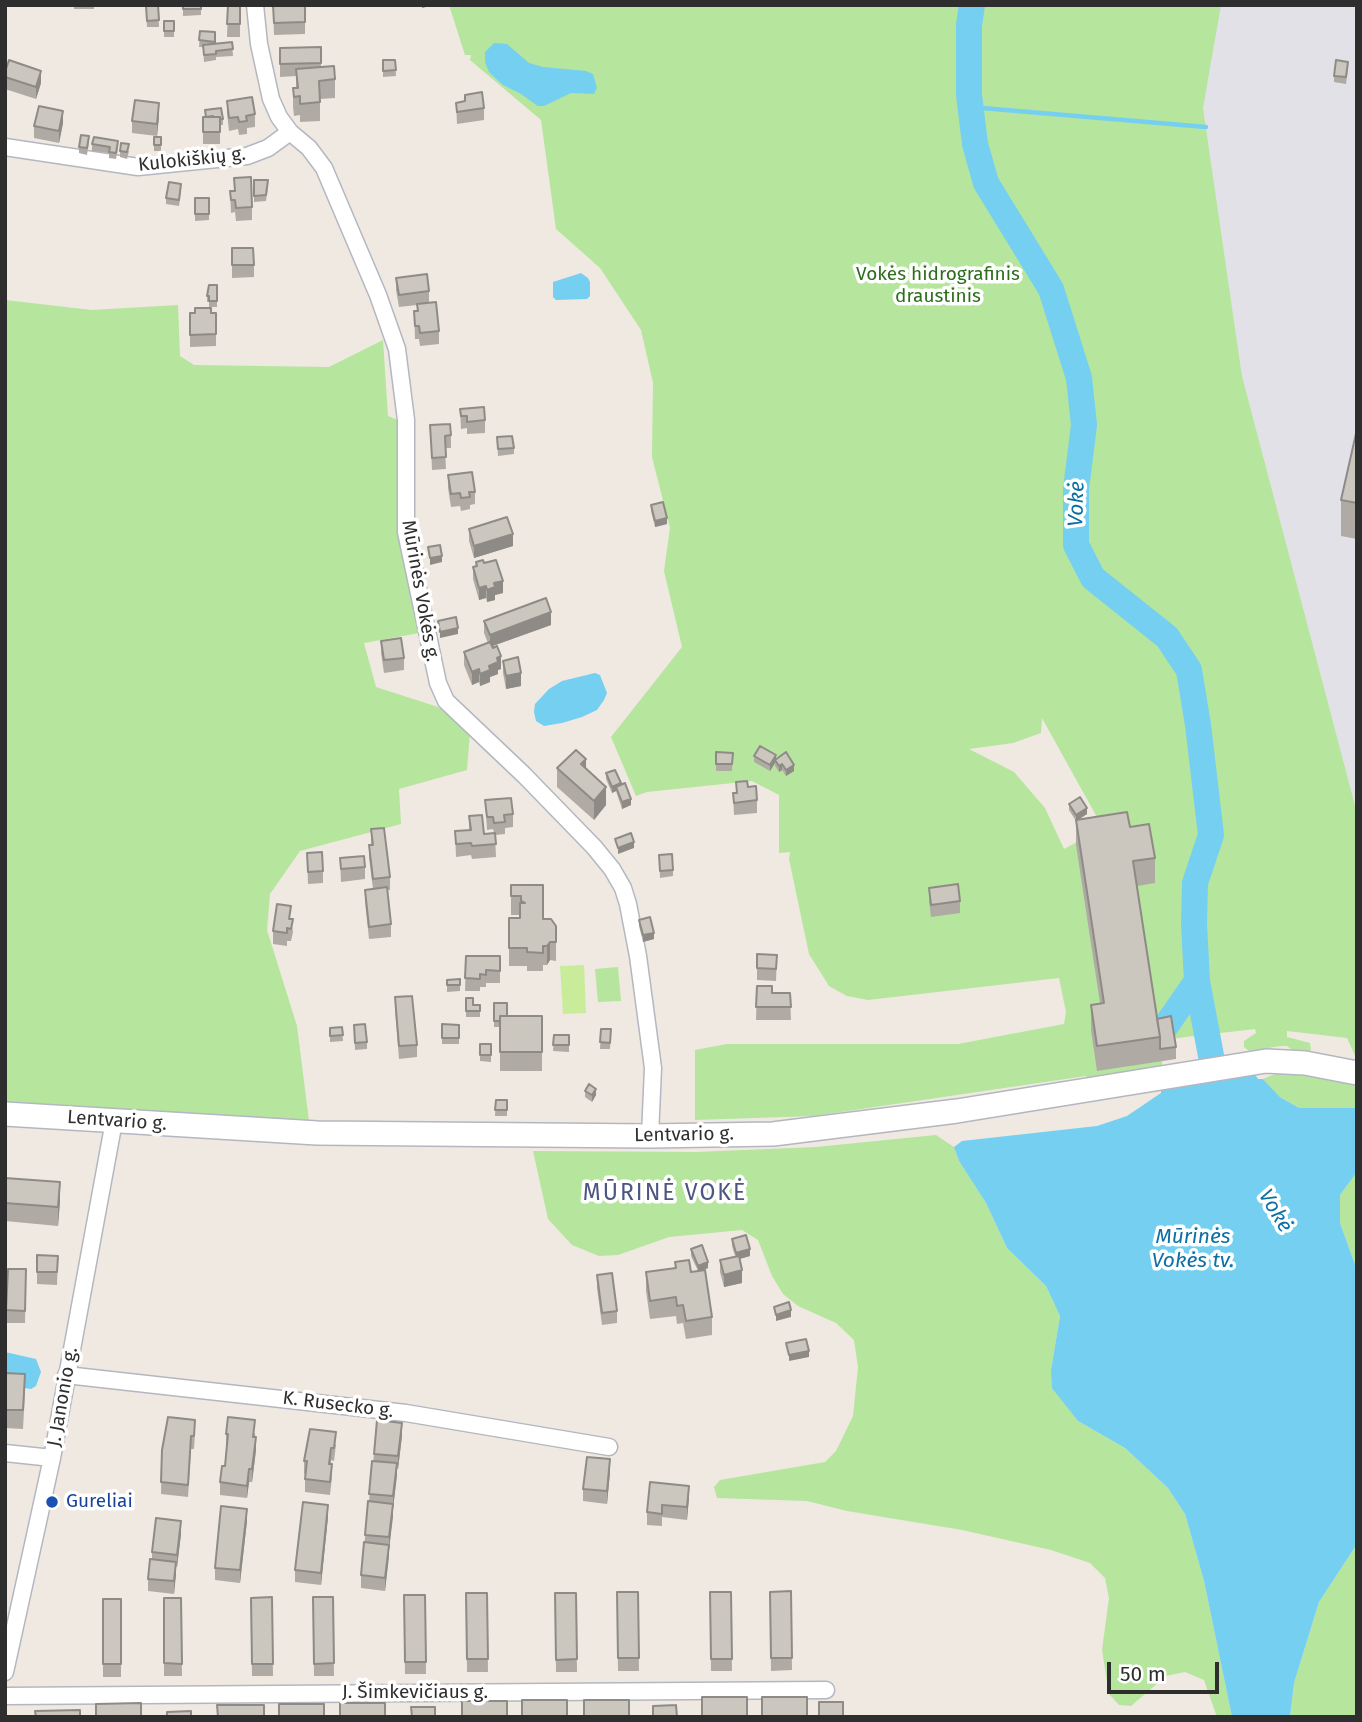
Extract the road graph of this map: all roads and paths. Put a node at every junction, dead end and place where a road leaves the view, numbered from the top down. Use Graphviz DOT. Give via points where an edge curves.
graph roads {
  1 [pos="255,5"];
  2 [pos="290,132"];
  3 [pos="5,147"];
  4 [pos="1357,1073"];
  5 [pos="5,1114"];
  6 [pos="114,1121"];
  7 [pos="650,1136"];
  8 [pos="66,1375"];
  9 [pos="609,1447"];
  10 [pos="5,1453"];
  11 [pos="52,1458"];
  12 [pos="5,1672"];
  13 [pos="826,1689"];
  14 [pos="5,1696"];
  1 -- 2 [label="street, Mūrinės Vokės g." via="271,99"];
  2 -- 3 [label="street, Kulokiškių g." via="247,156 138,167"];
  2 -- 7 [label="street, Mūrinės Vokės g." via="324,168 397,349 406,420 406,532 446,701 594,847 623,888 653,1068"];
  4 -- 7 [label="main road, Lentvario g." via="1266,1061 829,1128"];
  5 -- 6 [label="main road, Lentvario g."];
  6 -- 7 [label="main road, Lentvario g." via="317,1133"];
  6 -- 8 [label="street, J. Janonio g."];
  8 -- 9 [label="street, K. Rusecko g." via="395,1411"];
  8 -- 11 [label="street, J. Janonio g."];
  10 -- 11 [label="street"];
  11 -- 12 [label="street, J. Janonio g."];
  13 -- 14 [label="street, J. Šimkevičiaus g."];
}
